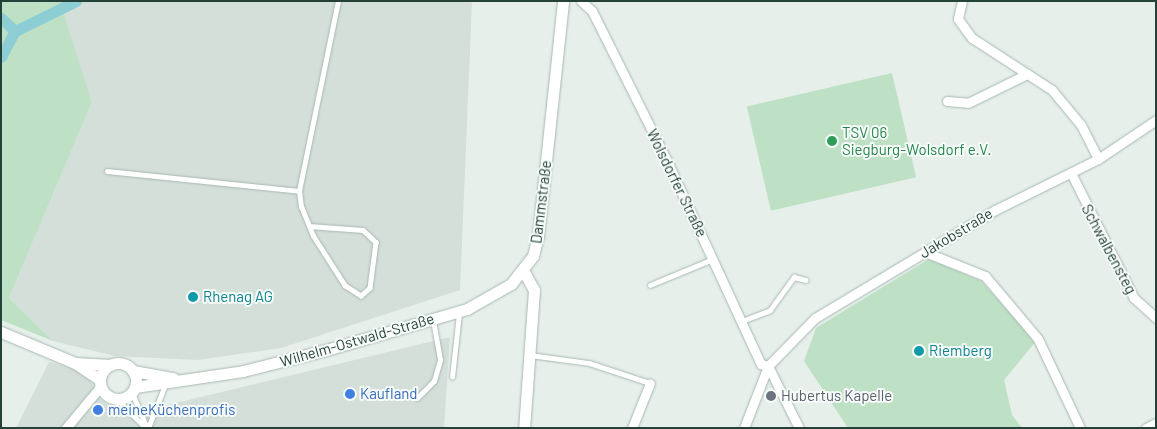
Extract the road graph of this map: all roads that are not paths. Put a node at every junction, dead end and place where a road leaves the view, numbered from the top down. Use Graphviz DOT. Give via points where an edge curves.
graph roads {
  1 [pos="338,1"];
  2 [pos="563,1"];
  3 [pos="582,1"];
  4 [pos="962,1"];
  5 [pos="1027,74"];
  6 [pos="947,101"];
  7 [pos="1156,120"];
  8 [pos="1098,159"];
  9 [pos="106,171"];
  10 [pos="1071,173"];
  11 [pos="299,191"];
  12 [pos="309,226"];
  13 [pos="925,252"];
  14 [pos="714,258"];
  15 [pos="524,272"];
  16 [pos="806,280"];
  17 [pos="650,285"];
  18 [pos="460,311"];
  19 [pos="432,318"];
  20 [pos="1156,318"];
  21 [pos="742,321"];
  22 [pos="1,332"];
  23 [pos="530,355"];
  24 [pos="75,363"];
  25 [pos="111,365"];
  26 [pos="768,366"];
  27 [pos="133,372"];
  28 [pos="452,377"];
  29 [pos="180,379"];
  30 [pos="166,382"];
  31 [pos="100,383"];
  32 [pos="650,383"];
  33 [pos="133,389"];
  34 [pos="418,398"];
  35 [pos="117,399"];
  36 [pos="1156,423"];
  37 [pos="66,428"];
  38 [pos="147,428"];
  39 [pos="524,428"];
  40 [pos="632,428"];
  41 [pos="744,428"];
  42 [pos="799,428"];
  43 [pos="1080,428"];
  44 [pos="1146,428"];
  1 -- 11 [label="lane"];
  2 -- 15 [label="street, Dammstraße" via="538,236"];
  3 -- 14 [label="street, Wolsdorfer Straße" via="592,11"];
  4 -- 5 [label="street" via="958,19 972,38"];
  5 -- 6 [label="street" via="968,103"];
  5 -- 8 [label="street" via="1058,97 1081,125"];
  7 -- 8 [label="street, Jakobstraße"];
  8 -- 10 [label="street, Jakobstraße"];
  9 -- 11 [label="lane"];
  10 -- 13 [label="street, Jakobstraße"];
  10 -- 20 [label="street, Schwalbensteg" via="1134,298"];
  11 -- 12 [label="lane"];
  12 -- 12 [label="lane" via="345,286 361,296 370,288 376,242 363,230"];
  13 -- 26 [label="street, Jakobstraße" via="815,318"];
  13 -- 43 [label="street" via="985,276 1046,351"];
  14 -- 17 [label="lane"];
  14 -- 21 [label="street, Wolsdorfer Straße"];
  15 -- 18 [label="street, Wilhelm-Ostwald-Straße" via="497,294"];
  15 -- 23 [label="street" via="534,290"];
  16 -- 21 [label="lane" via="794,277 770,310"];
  18 -- 19 [label="street, Wilhelm-Ostwald-Straße"];
  18 -- 28 [label="lane"];
  19 -- 29 [label="street, Wilhelm-Ostwald-Straße" via="243,371"];
  19 -- 34 [label="lane" via="440,360 434,381"];
  21 -- 26 [label="street, Wolsdorfer Straße" via="761,364"];
  22 -- 24 [label="street"];
  23 -- 32 [label="lane" via="589,363"];
  23 -- 39 [label="street"];
  24 -- 25 [label="street"];
  24 -- 31 [label="street"];
  25 -- 27 [label="street" via="121,363"];
  25 -- 31 [label="street"];
  26 -- 41 [label="street"];
  26 -- 42 [label="street"];
  27 -- 29 [label="street, Wilhelm-Ostwald-Straße"];
  27 -- 33 [label="street"];
  29 -- 30 [label="street, Wilhelm-Ostwald-Straße"];
  30 -- 33 [label="street, Wilhelm-Ostwald-Straße"];
  30 -- 38 [label="lane"];
  31 -- 35 [label="street"];
  31 -- 37 [label="street"];
  32 -- 40 [label="street"];
  33 -- 35 [label="street"];
  33 -- 38 [label="lane"];
  35 -- 38 [label="lane"];
  36 -- 44 [label="street"];
}
